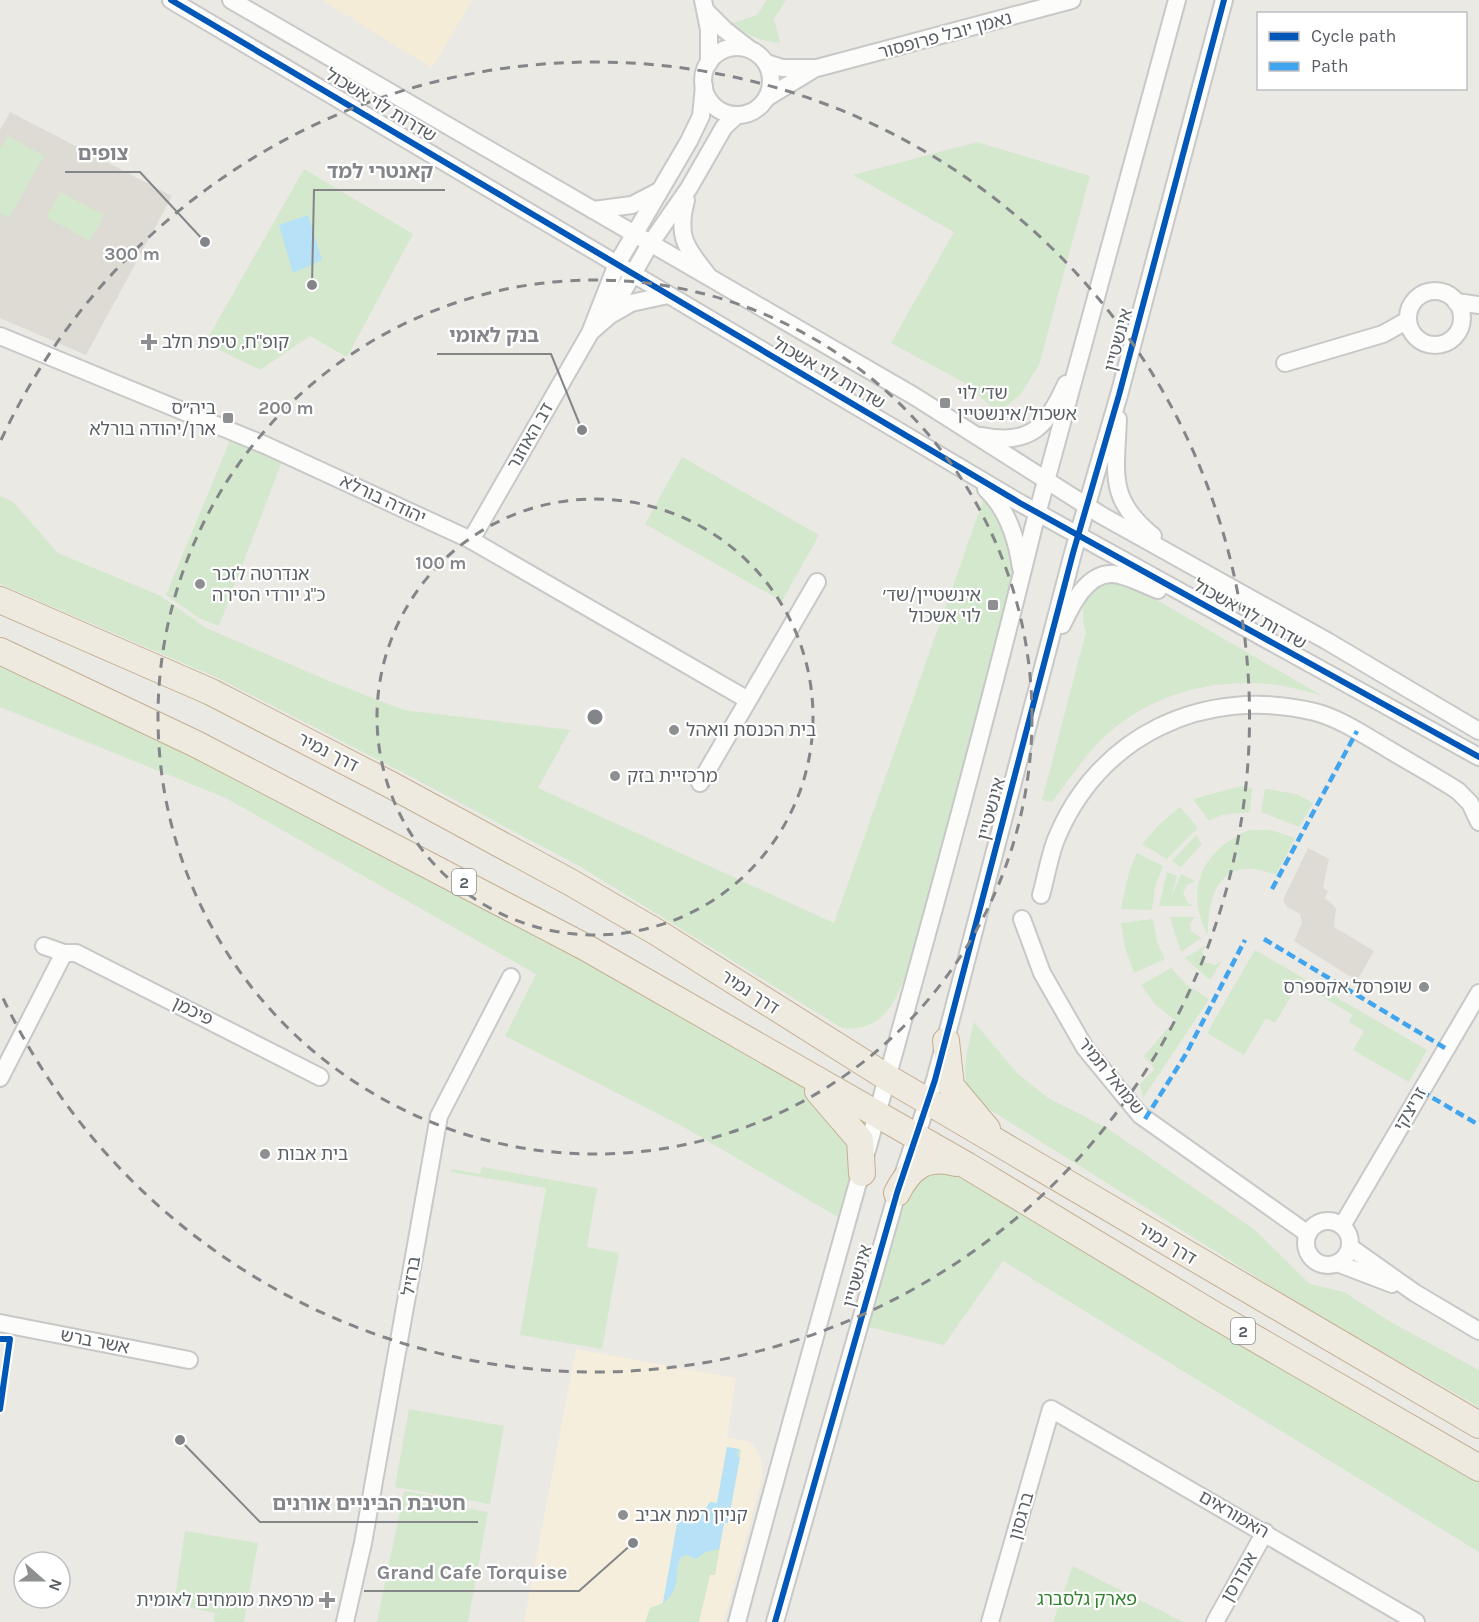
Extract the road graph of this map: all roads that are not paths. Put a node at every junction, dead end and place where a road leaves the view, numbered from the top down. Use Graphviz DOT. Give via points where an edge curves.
graph roads {
  1 [pos="171,0"];
  2 [pos="231,0"];
  3 [pos="1072,0"];
  4 [pos="1177,0"];
  5 [pos="1224,0"];
  6 [pos="705,6"];
  7 [pos="750,49"];
  8 [pos="708,63"];
  9 [pos="767,63"];
  10 [pos="817,68"];
  11 [pos="704,86"];
  12 [pos="768,97"];
  13 [pos="737,115"];
  14 [pos="689,188"];
  15 [pos="660,190"];
  16 [pos="592,210"];
  17 [pos="633,235"];
  18 [pos="650,244"];
  19 [pos="617,264"];
  20 [pos="633,273"];
  21 [pos="713,281"];
  22 [pos="668,295"];
  23 [pos="1456,302"];
  24 [pos="1479,306"];
  25 [pos="609,316"];
  26 [pos="1462,321"];
  27 [pos="1411,327"];
  28 [pos="590,333"];
  29 [pos="0,336"];
  30 [pos="1084,338"];
  31 [pos="1286,363"];
  32 [pos="1119,395"];
  33 [pos="970,434"];
  34 [pos="965,470"];
  35 [pos="1048,481"];
  36 [pos="1086,506"];
  37 [pos="1039,513"];
  38 [pos="1078,536"];
  39 [pos="471,540"];
  40 [pos="1185,561"];
  41 [pos="1021,579"];
  42 [pos="817,582"];
  43 [pos="0,600"];
  44 [pos="1214,611"];
  45 [pos="0,651"];
  46 [pos="1045,664"];
  47 [pos="748,700"];
  48 [pos="1479,731"];
  49 [pos="1479,757"];
  50 [pos="700,783"];
  51 [pos="1479,822"];
  52 [pos="1041,895"];
  53 [pos="1022,919"];
  54 [pos="44,946"];
  55 [pos="64,953"];
  56 [pos="511,977"];
  57 [pos="1479,993"];
  58 [pos="946,1041"];
  59 [pos="797,1069"];
  60 [pos="320,1077"];
  61 [pos="0,1078"];
  62 [pos="888,1078"];
  63 [pos="928,1101"];
  64 [pos="877,1116"];
  65 [pos="916,1137"];
  66 [pos="996,1141"];
  67 [pos="966,1165"];
  68 [pos="862,1173"];
  69 [pos="897,1193"];
  70 [pos="1342,1226"];
  71 [pos="1308,1234"];
  72 [pos="1350,1247"];
  73 [pos="1337,1263"];
  74 [pos="1415,1293"];
  75 [pos="0,1323"];
  76 [pos="1479,1331"];
  77 [pos="189,1360"];
  78 [pos="1051,1409"];
  79 [pos="1479,1425"];
  80 [pos="1479,1468"];
  81 [pos="1265,1532"];
  82 [pos="354,1590"];
  83 [pos="345,1622"];
  84 [pos="358,1622"];
  85 [pos="737,1622"];
  86 [pos="775,1622"];
  87 [pos="990,1622"];
  88 [pos="1215,1622"];
  89 [pos="1416,1622"];
  1 -- 19 [label="street, שדרות לוי אשכול"];
  2 -- 16 [label="street, שדרות לוי אשכול"];
  3 -- 10 [label="street, נאמן יובל פרופסור"];
  4 -- 30 [label="street, אינשטיין"];
  5 -- 32 [label="street, אינשטיין"];
  6 -- 7 [label="street" via="725,30"];
  6 -- 8 [label="street"];
  7 -- 8 [label="street" via="731,47"];
  7 -- 9 [label="street"];
  8 -- 11 [label="street"];
  9 -- 10 [label="street, נאמן יובל פרופסור" via="783,68"];
  9 -- 12 [label="street" via="772,80"];
  10 -- 12 [label="street, נאמן יובל פרופסור"];
  11 -- 13 [label="street" via="711,104"];
  11 -- 15 [label="street" via="695,129"];
  12 -- 13 [label="street" via="755,111"];
  13 -- 14 [label="street" via="724,127"];
  14 -- 18 [label="street"];
  14 -- 21 [label="street" via="681,224 683,239"];
  15 -- 16 [label="street" via="632,205"];
  15 -- 17 [label="street"];
  16 -- 17 [label="street, שדרות לוי אשכול"];
  17 -- 18 [label="street, שדרות לוי אשכול"];
  17 -- 19 [label="street, דב האוזנר"];
  18 -- 20 [label="street, דב האוזנר"];
  18 -- 21 [label="street, שדרות לוי אשכול"];
  19 -- 20 [label="street, שדרות לוי אשכול"];
  19 -- 28 [label="street, דב האוזנר"];
  20 -- 22 [label="street, שדרות לוי אשכול"];
  20 -- 25 [label="street, דב האוזנר"];
  21 -- 33 [label="street, שדרות לוי אשכול" via="914,396"];
  22 -- 25 [label="street" via="631,303"];
  22 -- 34 [label="street, שדרות לוי אשכול"];
  23 -- 24 [label="street"];
  23 -- 26 [label="street"];
  23 -- 27 [label="street" via="1443,292 1426,293 1412,304"];
  24 -- 26 [label="street"];
  25 -- 28 [label="street, דב האוזנר"];
  26 -- 27 [label="street" via="1446,343 1428,344"];
  27 -- 31 [label="street"];
  28 -- 39 [label="street, דב האוזנר"];
  29 -- 39 [label="street, יהודה בורלא" via="266,445"];
  30 -- 33 [label="street" via="1057,401 1046,420 1031,434 1004,440"];
  30 -- 35 [label="street, אינשטיין"];
  32 -- 36 [label="street, אינשטיין"];
  32 -- 40 [label="street" via="1116,484 1120,497 1143,528"];
  33 -- 35 [label="street, שדרות לוי אשכול"];
  34 -- 37 [label="street, שדרות לוי אשכול"];
  34 -- 41 [label="street" via="1000,504 1020,556"];
  35 -- 36 [label="street, שדרות לוי אשכול"];
  35 -- 37 [label="street, אינשטיין"];
  36 -- 38 [label="street, אינשטיין"];
  36 -- 40 [label="street, שדרות לוי אשכול"];
  37 -- 38 [label="street, שדרות לוי אשכול"];
  37 -- 41 [label="street, אינשטיין"];
  38 -- 44 [label="street, שדרות לוי אשכול"];
  38 -- 46 [label="street, אינשטיין"];
  39 -- 47 [label="street, יהודה בורלא"];
  40 -- 48 [label="street, שדרות לוי אשכול"];
  41 -- 62 [label="street, אינשטיין"];
  42 -- 47 [label="street"];
  43 -- 62 [label="highway, דרך נמיר / 2" via="211,692 393,786 628,916"];
  44 -- 46 [label="street" via="1117,574 1102,576 1083,589 1073,602"];
  44 -- 49 [label="street, שדרות לוי אשכול"];
  45 -- 59 [label="highway, דרך נמיר / 2" via="370,832 585,947"];
  46 -- 58 [label="street, אינשטיין"];
  47 -- 50 [label="street"];
  51 -- 52 [label="street" via="1470,803 1458,791 1357,731 1315,712 1269,705 1219,707 1188,714 1143,735 1104,764 1078,799 1055,842"];
  53 -- 71 [label="street, שמואל תמיר" via="1042,973 1085,1048 1140,1115"];
  54 -- 55 [label="street, פיכמן"];
  55 -- 60 [label="street, פיכמן" via="76,953"];
  55 -- 61 [label="street"];
  56 -- 82 [label="street, ברזיל" via="439,1116"];
  57 -- 70 [label="street, זריצקי"];
  58 -- 63 [label="street, אינשטיין"];
  58 -- 66 [label="highway" via="951,1086"];
  59 -- 64 [label="highway, דרך נמיר / 2"];
  59 -- 68 [label="highway" via="860,1140"];
  62 -- 63 [label="highway, דרך נמיר / 2"];
  62 -- 64 [label="street, אינשטיין"];
  63 -- 65 [label="street, אינשטיין"];
  63 -- 66 [label="highway, דרך נמיר / 2"];
  64 -- 65 [label="highway, דרך נמיר / 2"];
  64 -- 68 [label="street, אינשטיין"];
  65 -- 67 [label="highway, דרך נמיר / 2"];
  65 -- 69 [label="street, אינשטיין"];
  66 -- 79 [label="highway, דרך נמיר / 2"];
  67 -- 69 [label="highway" via="938,1160 920,1163"];
  67 -- 80 [label="highway, דרך נמיר / 2"];
  68 -- 85 [label="street, אינשטיין"];
  69 -- 86 [label="street, אינשטיין"];
  70 -- 71 [label="street" via="1323,1222"];
  70 -- 72 [label="street" via="1349,1235"];
  71 -- 73 [label="street" via="1307,1249 1316,1261"];
  72 -- 73 [label="street"];
  72 -- 74 [label="street"];
  73 -- 74 [label="street"];
  74 -- 76 [label="street"];
  75 -- 77 [label="street, אשר ברש"];
  78 -- 81 [label="street, האמוראים"];
  78 -- 87 [label="street, ברגסון"];
  81 -- 88 [label="street, אנדרסן"];
  81 -- 89 [label="street, האמוראים"];
  82 -- 83 [label="street, ברזיל" via="349,1595"];
  82 -- 84 [label="street, ברזיל"];
}
